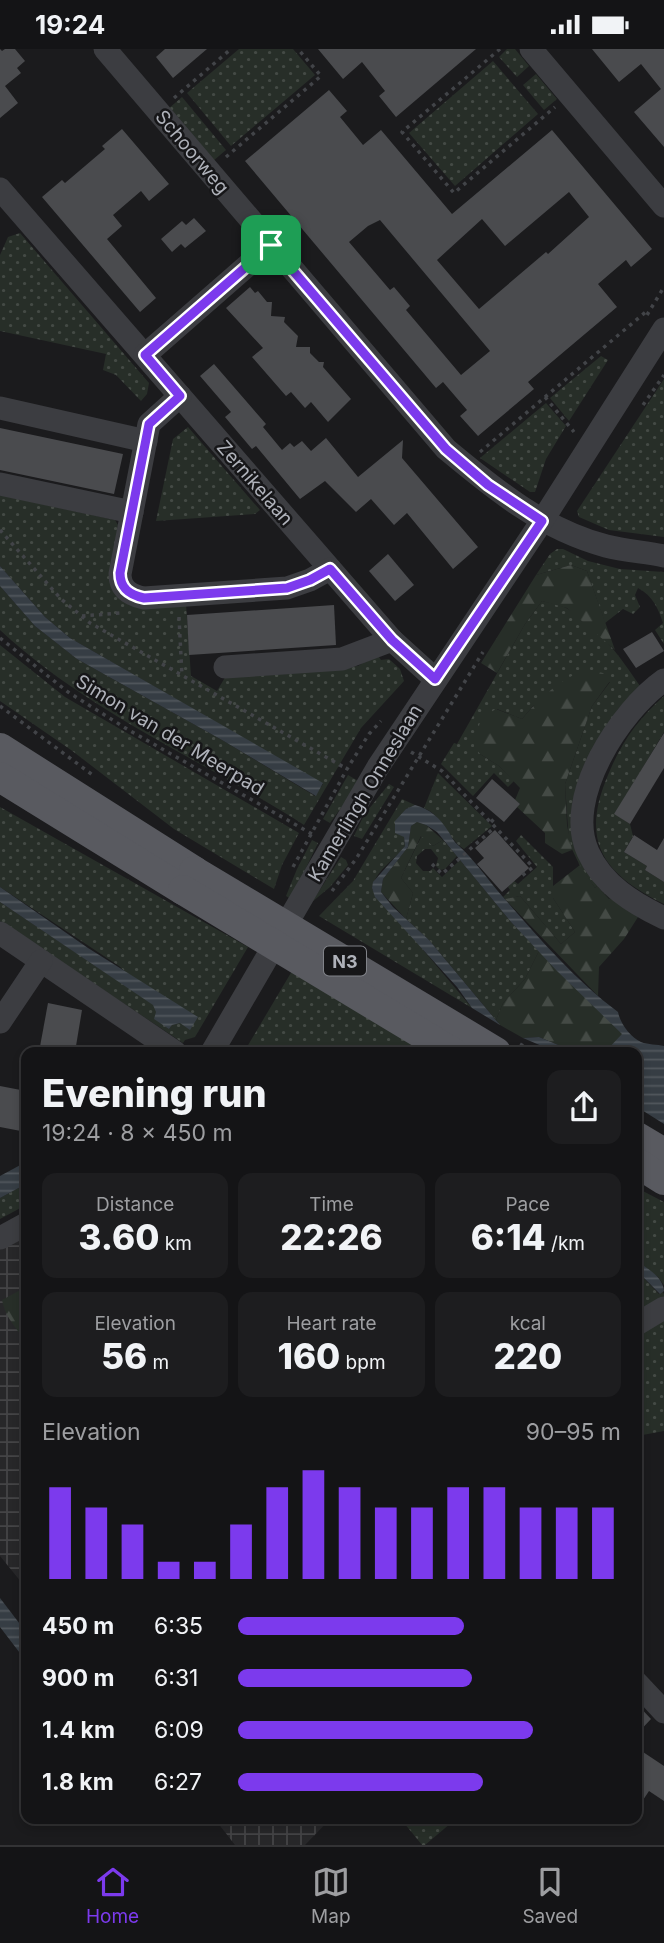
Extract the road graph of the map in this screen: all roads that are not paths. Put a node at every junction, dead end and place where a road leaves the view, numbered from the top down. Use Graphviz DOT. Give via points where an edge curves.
graph roads {
  1 [pos="105,49"];
  2 [pos="531,49"];
  3 [pos="3,199"];
  4 [pos="664,206"];
  5 [pos="271,245"];
  6 [pos="664,329"];
  7 [pos="145,355"];
  8 [pos="180,396"];
  9 [pos="0,408"];
  10 [pos="146,441"];
  11 [pos="0,484"];
  12 [pos="132,512"];
  13 [pos="542,521"];
  14 [pos="664,556"];
  15 [pos="330,569"];
  16 [pos="392,640"];
  17 [pos="225,667"];
  18 [pos="435,679"];
  19 [pos="664,680"];
  20 [pos="0,748"];
  21 [pos="0,777"];
  22 [pos="189,881"];
  23 [pos="664,918"];
  24 [pos="0,933"];
  25 [pos="41,961"];
  26 [pos="0,1022"];
  27 [pos="161,1042"];
  28 [pos="215,1047"];
  29 [pos="444,1047"];
  30 [pos="487,1047"];
  31 [pos="642,1140"];
  32 [pos="664,1153"];
  33 [pos="642,1166"];
  34 [pos="664,1179"];
  35 [pos="21,1227"];
  36 [pos="0,1238"];
  37 [pos="664,1308"];
  38 [pos="642,1321"];
  39 [pos="642,1687"];
  40 [pos="664,1711"];
  1 -- 5 [label="street, Schoorweg"];
  2 -- 4 [label="street"];
  3 -- 7 [label="street, Zernikelaan"];
  5 -- 7 [label="street"];
  5 -- 13 [label="street, Schoorweg" via="446,449 488,485"];
  6 -- 13 [label="street, Kamerlingh Onneslaan"];
  7 -- 8 [label="street, Zernikelaan"];
  8 -- 10 [label="street" via="149,424"];
  8 -- 15 [label="street, Zernikelaan"];
  9 -- 10 [label="street"];
  10 -- 12 [label="street"];
  11 -- 12 [label="street"];
  12 -- 15 [label="street" via="120,578 123,587 137,597 287,588"];
  13 -- 14 [label="street, Schoorweg" via="605,546"];
  13 -- 18 [label="street, Kamerlingh Onneslaan"];
  15 -- 16 [label="street, Zernikelaan"];
  16 -- 17 [label="street" via="342,659"];
  16 -- 18 [label="street, Zernikelaan"];
  18 -- 28 [label="street, Kamerlingh Onneslaan" via="377,767"];
  19 -- 23 [label="street" via="640,699 616,730 586,795 582,824 588,853 603,876 631,901"];
  20 -- 22 [label="main road, N3"];
  21 -- 22 [label="main road, N3"];
  22 -- 29 [label="main road, N3, bridge"];
  22 -- 30 [label="main road, N3, bridge"];
  24 -- 25 [label="street"];
  25 -- 26 [label="street"];
  25 -- 27 [label="street"];
  31 -- 32 [label="main road"];
  33 -- 34 [label="main road"];
  35 -- 36 [label="street"];
  37 -- 38 [label="street"];
  39 -- 40 [label="street"];
}
